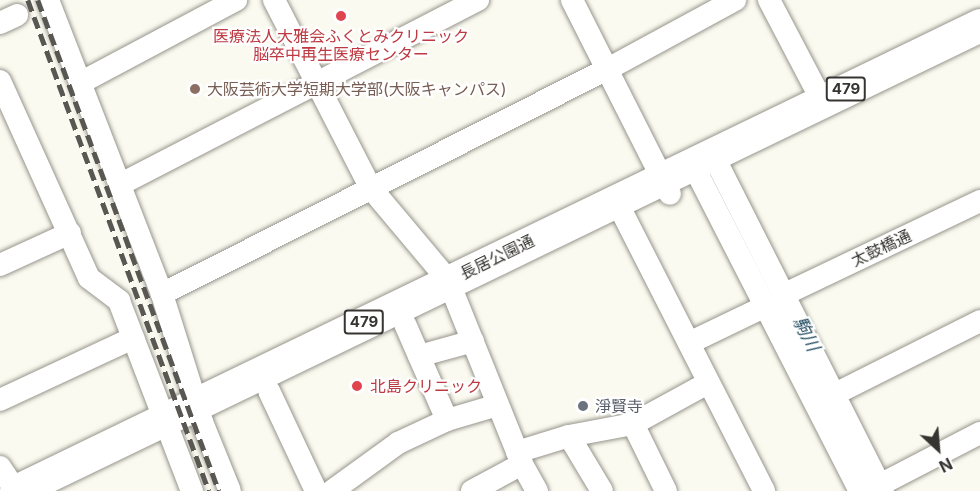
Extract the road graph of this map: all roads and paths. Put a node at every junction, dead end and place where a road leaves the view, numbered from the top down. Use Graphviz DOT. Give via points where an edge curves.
graph roads {
  1 [pos="48,0"];
  2 [pos="236,0"];
  3 [pos="274,0"];
  4 [pos="478,0"];
  5 [pos="572,0"];
  6 [pos="735,0"];
  7 [pos="769,0"];
  8 [pos="980,25"];
  9 [pos="980,47"];
  10 [pos="606,70"];
  11 [pos="0,81"];
  12 [pos="80,83"];
  13 [pos="316,83"];
  14 [pos="822,101"];
  15 [pos="706,166"];
  16 [pos="121,184"];
  17 [pos="666,186"];
  18 [pos="370,187"];
  19 [pos="980,201"];
  20 [pos="624,216"];
  21 [pos="70,232"];
  22 [pos="0,265"];
  23 [pos="453,290"];
  24 [pos="162,294"];
  25 [pos="774,300"];
  26 [pos="980,321"];
  27 [pos="405,324"];
  28 [pos="133,338"];
  29 [pos="473,341"];
  30 [pos="689,343"];
  31 [pos="419,356"];
  32 [pos="708,383"];
  33 [pos="269,391"];
  34 [pos="835,394"];
  35 [pos="0,400"];
  36 [pos="498,405"];
  37 [pos="200,412"];
  38 [pos="447,420"];
  39 [pos="633,424"];
  40 [pos="168,427"];
  41 [pos="980,433"];
  42 [pos="569,436"];
  43 [pos="519,458"];
  44 [pos="0,467"];
  45 [pos="873,489"];
  46 [pos="16,491"];
  47 [pos="60,491"];
  48 [pos="192,491"];
  49 [pos="230,491"];
  50 [pos="316,491"];
  51 [pos="332,491"];
  52 [pos="472,491"];
  53 [pos="537,491"];
  54 [pos="602,491"];
  55 [pos="666,491"];
  56 [pos="764,491"];
  1 -- 12 [label="street"];
  2 -- 12 [label="street"];
  3 -- 13 [label="street"];
  4 -- 13 [label="street"];
  5 -- 10 [label="street"];
  6 -- 10 [label="street"];
  7 -- 14 [label="street"];
  8 -- 14 [label="highway, 長居公園通 / 479"];
  9 -- 15 [label="highway, 長居公園通 / 479"];
  10 -- 17 [label="street"];
  10 -- 18 [label="street"];
  11 -- 21 [label="street"];
  12 -- 16 [label="street"];
  13 -- 16 [label="street"];
  13 -- 18 [label="street"];
  14 -- 15 [label="highway, 長居公園通 / 479"];
  15 -- 17 [label="highway, 長居公園通 / 479"];
  15 -- 25 [label="street"];
  16 -- 24 [label="street"];
  17 -- 20 [label="highway, 長居公園通 / 479"];
  17 -- 23 [label="highway, 長居公園通 / 479"];
  18 -- 23 [label="street"];
  18 -- 24 [label="street"];
  19 -- 25 [label="street, 太鼓橋通"];
  20 -- 23 [label="highway, 長居公園通 / 479"];
  20 -- 30 [label="street"];
  21 -- 22 [label="street"];
  21 -- 28 [label="street" via="89,278 119,301"];
  23 -- 27 [label="highway, 長居公園通 / 479"];
  23 -- 29 [label="street"];
  23 -- 37 [label="highway, 長居公園通 / 479"];
  24 -- 37 [label="street"];
  25 -- 30 [label="street, 太鼓橋通"];
  25 -- 34 [label="street"];
  25 -- 45 [label="street"];
  26 -- 34 [label="street"];
  27 -- 31 [label="street"];
  27 -- 33 [label="highway, 長居公園通 / 479"];
  28 -- 35 [label="street"];
  28 -- 40 [label="street"];
  29 -- 31 [label="street"];
  29 -- 36 [label="street"];
  30 -- 32 [label="street"];
  31 -- 38 [label="street"];
  32 -- 39 [label="street"];
  32 -- 56 [label="street"];
  33 -- 37 [label="highway, 長居公園通 / 479"];
  33 -- 50 [label="street"];
  34 -- 45 [label="street"];
  36 -- 38 [label="street"];
  36 -- 43 [label="street"];
  37 -- 40 [label="highway, 長居公園通 / 479"];
  37 -- 49 [label="street"];
  38 -- 51 [label="street" via="398,443"];
  39 -- 42 [label="street"];
  39 -- 55 [label="street"];
  40 -- 46 [label="highway, 長居公園通 / 479"];
  40 -- 47 [label="highway, 長居公園通 / 479"];
  40 -- 48 [label="street"];
  41 -- 45 [label="street"];
  42 -- 43 [label="street"];
  42 -- 54 [label="street"];
  43 -- 52 [label="street"];
  43 -- 53 [label="street"];
  44 -- 46 [label="street"];
}
